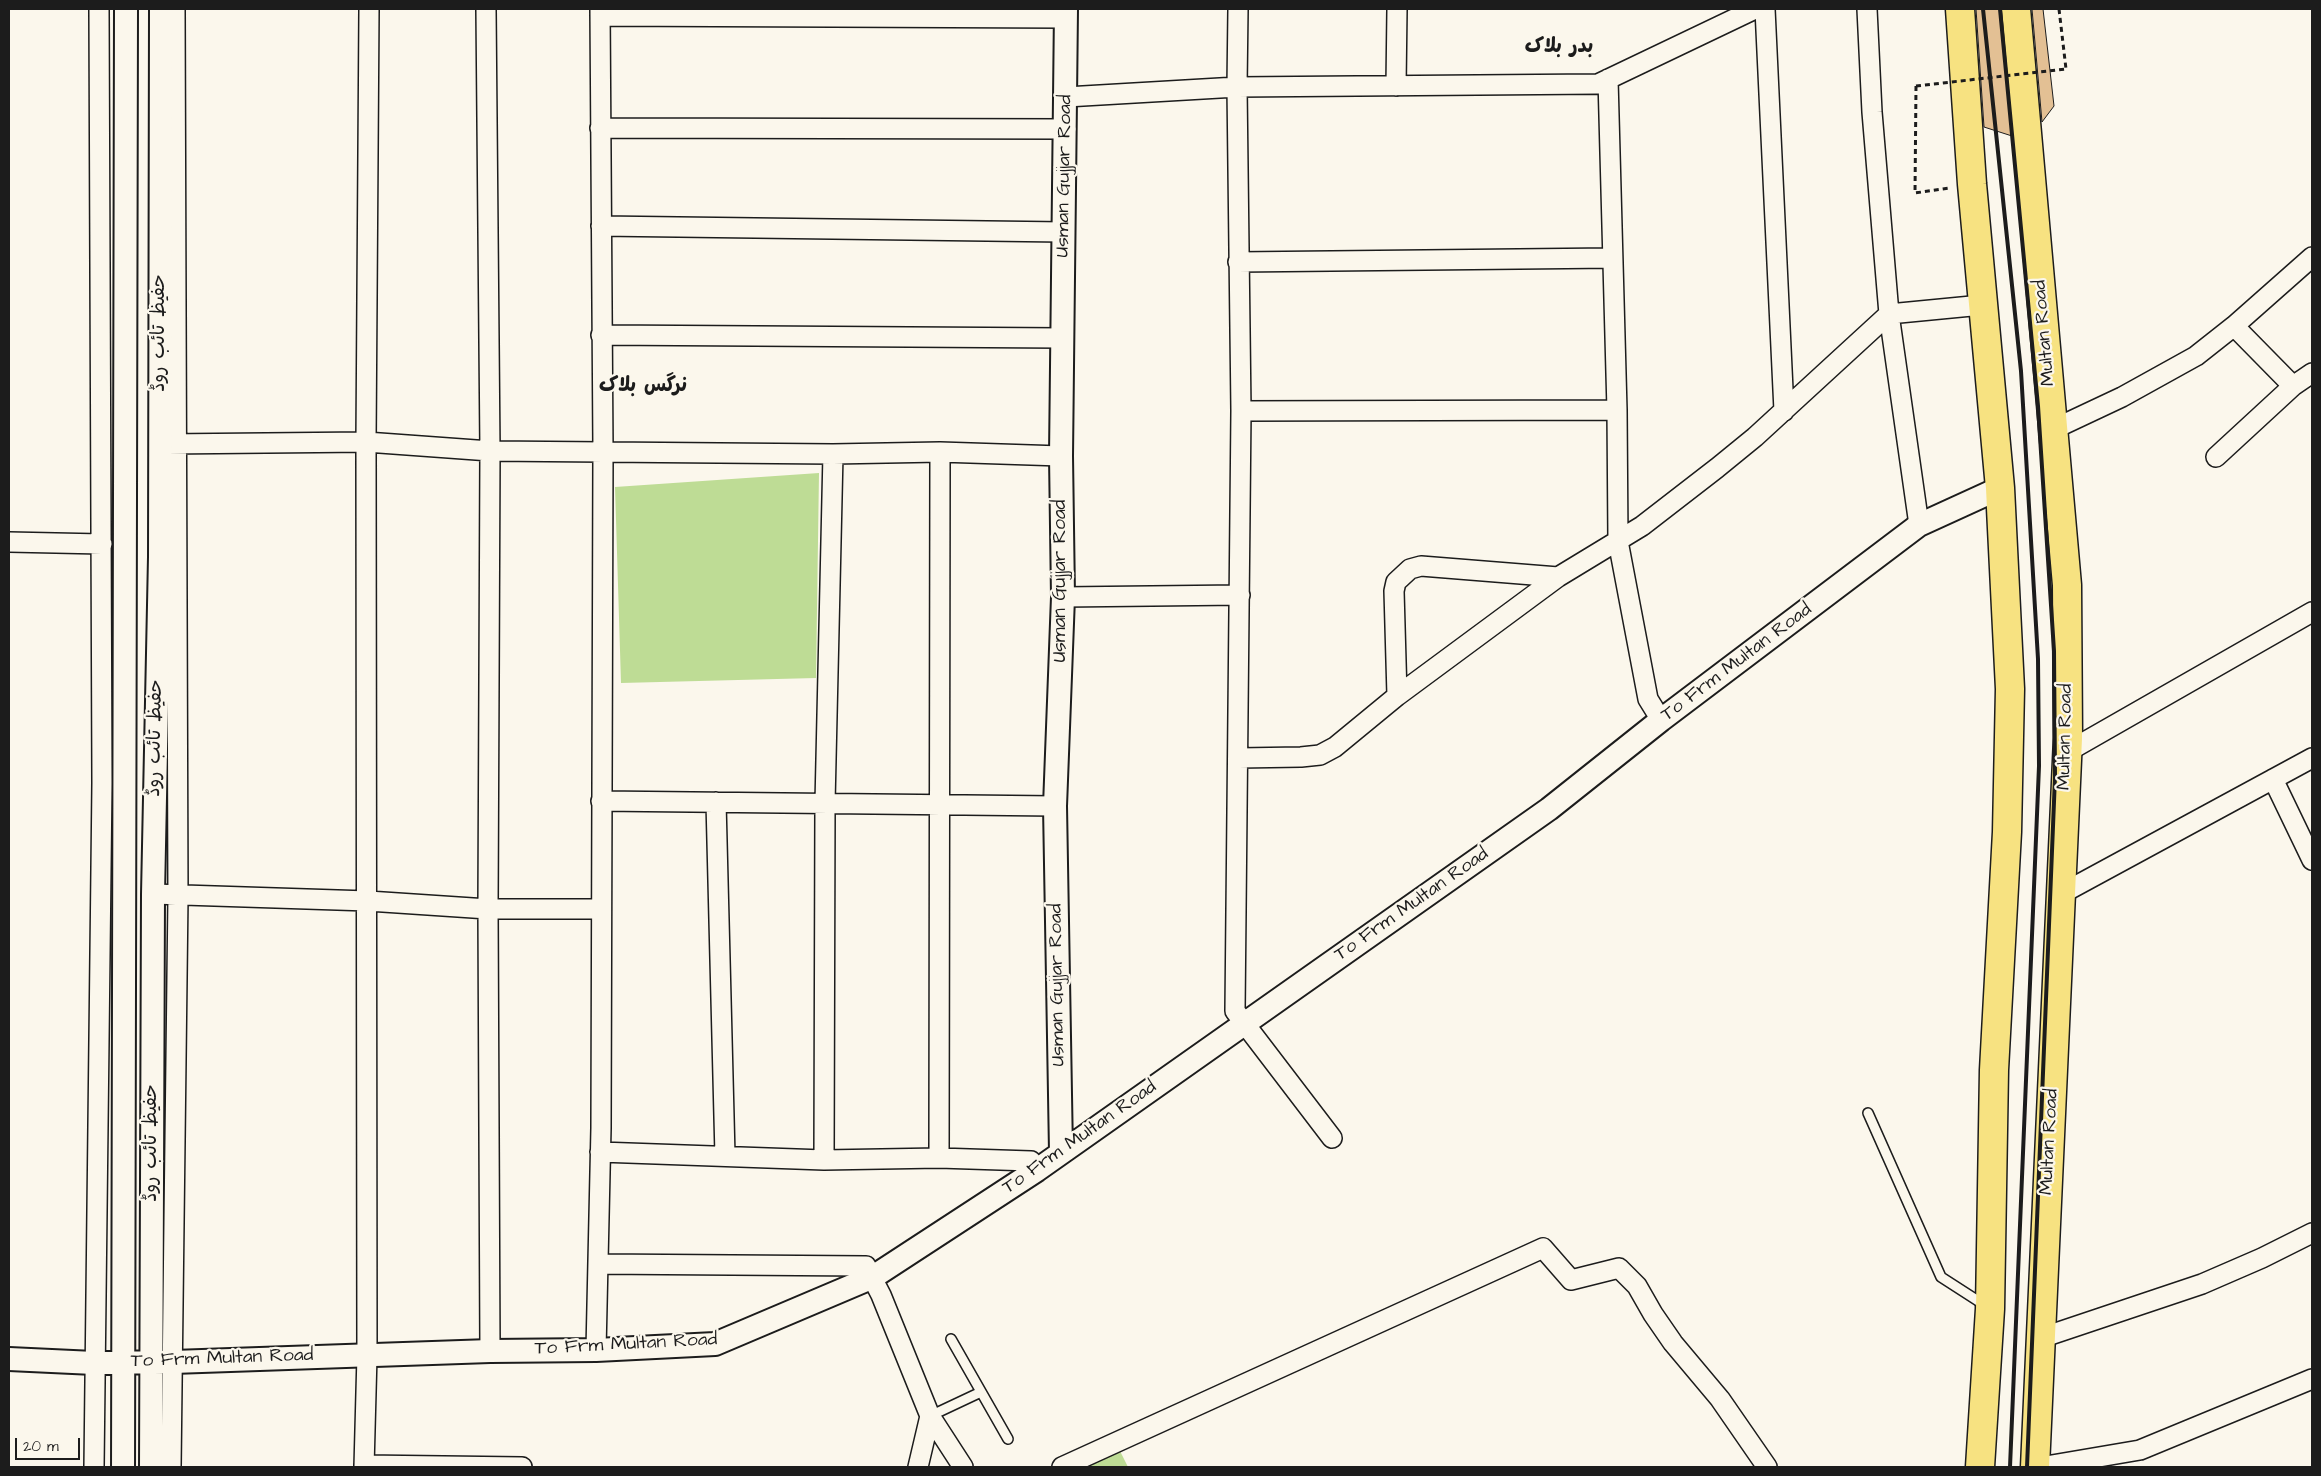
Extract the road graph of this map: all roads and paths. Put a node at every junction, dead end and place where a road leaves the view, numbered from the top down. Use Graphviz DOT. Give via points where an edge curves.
graph roads {
  1 [pos="99,9"];
  2 [pos="126,9"];
  3 [pos="160,9"];
  4 [pos="175,9"];
  5 [pos="369,9"];
  6 [pos="486,9"];
  7 [pos="1238,9"];
  8 [pos="1397,9"];
  9 [pos="1755,9"];
  10 [pos="1765,9"];
  11 [pos="1867,9"];
  12 [pos="1960,9"];
  13 [pos="2016,9"];
  14 [pos="2059,9"];
  15 [pos="600,12"];
  16 [pos="1066,14"];
  17 [pos="1608,79"];
  18 [pos="1396,86"];
  19 [pos="1236,87"];
  20 [pos="1066,97"];
  21 [pos="600,128"];
  22 [pos="1066,129"];
  23 [pos="1972,184"];
  24 [pos="600,226"];
  25 [pos="1064,232"];
  26 [pos="2312,257"];
  27 [pos="1612,258"];
  28 [pos="1238,262"];
  29 [pos="1982,306"];
  30 [pos="1889,314"];
  31 [pos="2234,326"];
  32 [pos="601,335"];
  33 [pos="1063,338"];
  34 [pos="2312,374"];
  35 [pos="2293,386"];
  36 [pos="1617,410"];
  37 [pos="1241,411"];
  38 [pos="1784,411"];
  39 [pos="2054,429"];
  40 [pos="366,442"];
  41 [pos="169,444"];
  42 [pos="490,451"];
  43 [pos="603,451"];
  44 [pos="940,452"];
  45 [pos="833,454"];
  46 [pos="1061,456"];
  47 [pos="2216,457"];
  48 [pos="2000,488"];
  49 [pos="1919,525"];
  50 [pos="9,542"];
  51 [pos="1618,542"];
  52 [pos="102,544"];
  53 [pos="101,569"];
  54 [pos="125,569"];
  55 [pos="1558,577"];
  56 [pos="1240,595"];
  57 [pos="1063,597"];
  58 [pos="2312,612"];
  59 [pos="1397,696"];
  60 [pos="1662,720"];
  61 [pos="2068,752"];
  62 [pos="1239,758"];
  63 [pos="2312,758"];
  64 [pos="2273,779"];
  65 [pos="601,800"];
  66 [pos="716,802"];
  67 [pos="825,803"];
  68 [pos="940,804"];
  69 [pos="1055,806"];
  70 [pos="2312,860"];
  71 [pos="153,894"];
  72 [pos="2061,894"];
  73 [pos="178,896"];
  74 [pos="368,902"];
  75 [pos="488,909"];
  76 [pos="601,909"];
  77 [pos="1244,1023"];
  78 [pos="1868,1112"];
  79 [pos="1332,1138"];
  80 [pos="600,1152"];
  81 [pos="1061,1152"];
  82 [pos="725,1156"];
  83 [pos="939,1158"];
  84 [pos="824,1160"];
  85 [pos="1037,1170"];
  86 [pos="2312,1233"];
  87 [pos="598,1264"];
  88 [pos="873,1277"];
  89 [pos="1990,1309"];
  90 [pos="2041,1338"];
  91 [pos="951,1340"];
  92 [pos="596,1350"];
  93 [pos="490,1351"];
  94 [pos="368,1355"];
  95 [pos="9,1359"];
  96 [pos="162,1361"];
  97 [pos="123,1362"];
  98 [pos="94,1363"];
  99 [pos="2312,1379"];
  100 [pos="981,1392"];
  101 [pos="930,1416"];
  102 [pos="1008,1439"];
  103 [pos="364,1466"];
  104 [pos="94,1467"];
  105 [pos="123,1467"];
  106 [pos="151,1467"];
  107 [pos="171,1467"];
  108 [pos="522,1467"];
  109 [pos="918,1467"];
  110 [pos="963,1467"];
  111 [pos="1062,1467"];
  112 [pos="1767,1467"];
  113 [pos="1980,1467"];
  114 [pos="2035,1467"];
  115 [pos="2040,1467"];
  1 -- 52 [label="street"];
  2 -- 54 [label="street, حفیظ تائب روڈ"];
  3 -- 41 [label="street, حفیظ تائب روڈ"];
  4 -- 41 [label="street"];
  5 -- 40 [label="street"];
  6 -- 42 [label="street"];
  7 -- 19 [label="street"];
  8 -- 18 [label="street"];
  9 -- 17 [label="street"];
  10 -- 38 [label="street"];
  11 -- 30 [label="street"];
  12 -- 23 [label="main road"];
  13 -- 39 [label="main road, Multan Road"];
  14 -- 23 [label="path, bridge" via="2066,69 1916,86 1915,193"];
  15 -- 16 [label="street"];
  15 -- 21 [label="street"];
  16 -- 20 [label="street, Usman Gujjar Road"];
  17 -- 18 [label="street" via="1598,84"];
  17 -- 27 [label="street"];
  18 -- 19 [label="street"];
  19 -- 20 [label="street"];
  19 -- 28 [label="street"];
  20 -- 22 [label="street, Usman Gujjar Road"];
  21 -- 22 [label="street"];
  21 -- 24 [label="street"];
  22 -- 25 [label="street, Usman Gujjar Road"];
  23 -- 29 [label="main road"];
  24 -- 25 [label="street"];
  24 -- 32 [label="street"];
  25 -- 33 [label="street, Usman Gujjar Road"];
  26 -- 31 [label="street"];
  27 -- 28 [label="street"];
  27 -- 36 [label="street"];
  28 -- 37 [label="street"];
  29 -- 30 [label="street"];
  29 -- 48 [label="main road"];
  30 -- 38 [label="street"];
  30 -- 49 [label="street"];
  31 -- 35 [label="street"];
  31 -- 39 [label="street" via="2196,356 2122,397"];
  32 -- 33 [label="street"];
  32 -- 43 [label="street"];
  33 -- 46 [label="street, Usman Gujjar Road"];
  34 -- 35 [label="street"];
  35 -- 47 [label="street"];
  36 -- 37 [label="street"];
  36 -- 51 [label="street"];
  37 -- 56 [label="street"];
  38 -- 51 [label="street" via="1717,468"];
  39 -- 61 [label="main road, Multan Road" via="2067,585"];
  40 -- 41 [label="street"];
  40 -- 42 [label="street"];
  40 -- 74 [label="street"];
  41 -- 71 [label="street, حفیظ تائب روڈ"];
  41 -- 73 [label="street"];
  42 -- 43 [label="street"];
  42 -- 75 [label="street"];
  43 -- 45 [label="street"];
  43 -- 65 [label="street"];
  44 -- 45 [label="street"];
  44 -- 46 [label="street"];
  44 -- 68 [label="street"];
  45 -- 67 [label="street"];
  46 -- 57 [label="street, Usman Gujjar Road"];
  48 -- 49 [label="street, To Frm Multan Road"];
  48 -- 89 [label="main road" via="2010,689 1994,1070"];
  49 -- 60 [label="street, To Frm Multan Road"];
  50 -- 52 [label="street"];
  51 -- 55 [label="street"];
  51 -- 60 [label="street" via="1648,699"];
  52 -- 53 [label="street"];
  53 -- 54 [label="street"];
  53 -- 98 [label="street" via="102,783"];
  54 -- 97 [label="street, حفیظ تائب روڈ"];
  55 -- 59 [label="street"];
  55 -- 59 [label="street" via="1421,566 1410,569 1396,582 1394,590"];
  56 -- 57 [label="street"];
  56 -- 62 [label="street"];
  57 -- 69 [label="street, Usman Gujjar Road"];
  58 -- 61 [label="street"];
  59 -- 62 [label="street" via="1335,747 1320,755"];
  60 -- 77 [label="street, To Frm Multan Road" via="1549,809"];
  61 -- 72 [label="main road, Multan Road"];
  62 -- 77 [label="street" via="1235,1011"];
  63 -- 64 [label="street"];
  64 -- 70 [label="street"];
  64 -- 72 [label="street"];
  65 -- 66 [label="street"];
  65 -- 76 [label="street"];
  66 -- 67 [label="street"];
  66 -- 82 [label="street"];
  67 -- 68 [label="street"];
  67 -- 84 [label="street"];
  68 -- 69 [label="street"];
  68 -- 83 [label="street"];
  69 -- 81 [label="street, Usman Gujjar Road"];
  71 -- 73 [label="street"];
  71 -- 96 [label="street, حفیظ تائب روڈ"];
  72 -- 90 [label="main road, Multan Road"];
  73 -- 74 [label="street"];
  73 -- 96 [label="street"];
  74 -- 75 [label="street"];
  74 -- 94 [label="street"];
  75 -- 76 [label="street"];
  75 -- 93 [label="street"];
  76 -- 80 [label="street"];
  77 -- 79 [label="street"];
  77 -- 81 [label="street, To Frm Multan Road"];
  78 -- 89 [label="lane" via="1941,1277"];
  80 -- 82 [label="street"];
  80 -- 87 [label="street"];
  81 -- 85 [label="street, To Frm Multan Road"];
  82 -- 84 [label="street"];
  83 -- 84 [label="street"];
  83 -- 85 [label="street" via="1031,1161"];
  85 -- 88 [label="street, To Frm Multan Road"];
  86 -- 90 [label="street" via="2202,1284"];
  87 -- 88 [label="street" via="866,1266"];
  87 -- 92 [label="street"];
  88 -- 92 [label="street, To Frm Multan Road" via="716,1344"];
  88 -- 101 [label="street"];
  89 -- 113 [label="main road"];
  90 -- 114 [label="main road, Multan Road"];
  91 -- 100 [label="lane"];
  92 -- 93 [label="street, To Frm Multan Road"];
  93 -- 94 [label="street, To Frm Multan Road"];
  94 -- 96 [label="street, To Frm Multan Road"];
  94 -- 103 [label="street"];
  95 -- 98 [label="street, To Frm Multan Road"];
  96 -- 97 [label="street, To Frm Multan Road"];
  96 -- 106 [label="street, حفیظ تائب روڈ"];
  96 -- 107 [label="street"];
  97 -- 98 [label="street, To Frm Multan Road"];
  97 -- 105 [label="street, حفیظ تائب روڈ"];
  98 -- 104 [label="street"];
  99 -- 115 [label="street" via="2140,1450"];
  100 -- 101 [label="lane"];
  100 -- 102 [label="lane"];
  101 -- 109 [label="street"];
  101 -- 110 [label="street"];
  103 -- 108 [label="street"];
  111 -- 112 [label="street" via="1543,1248 1571,1280 1619,1268 1637,1286 1652,1314 1720,1398"];
}
